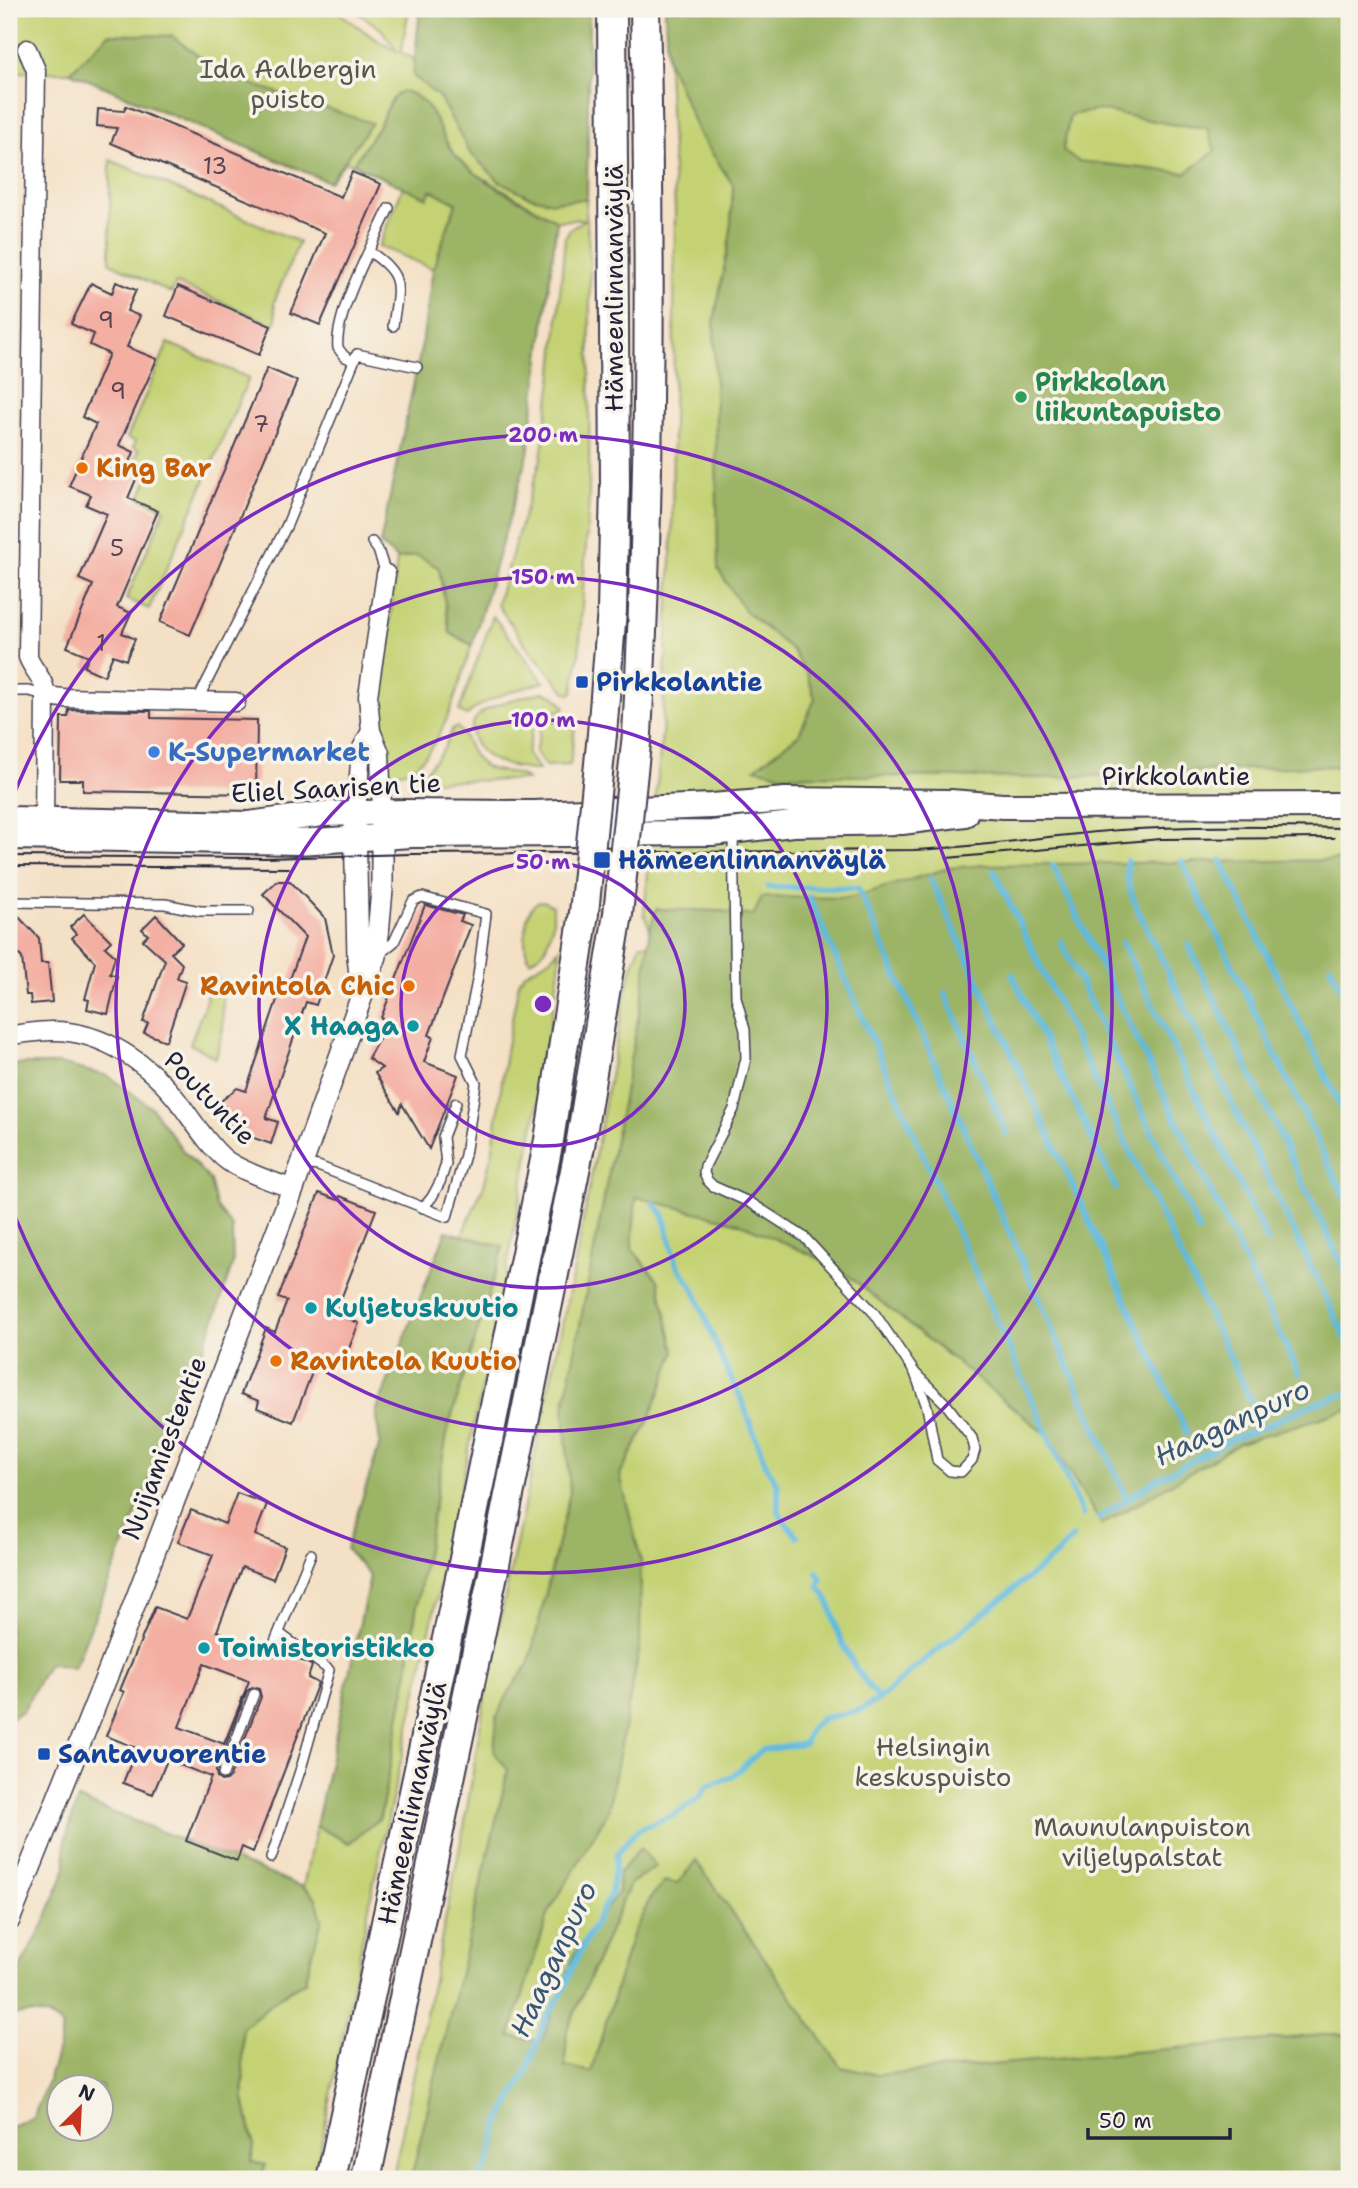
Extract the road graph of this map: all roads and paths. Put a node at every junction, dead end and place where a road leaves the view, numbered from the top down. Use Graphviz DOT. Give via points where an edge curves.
graph roads {
  1 [pos="612,9"];
  2 [pos="645,9"];
  3 [pos="27,49"];
  4 [pos="389,208"];
  5 [pos="370,252"];
  6 [pos="393,326"];
  7 [pos="353,361"];
  8 [pos="417,367"];
  9 [pos="372,542"];
  10 [pos="386,574"];
  11 [pos="9,691"];
  12 [pos="45,696"];
  13 [pos="197,701"];
  14 [pos="236,702"];
  15 [pos="371,731"];
  16 [pos="1349,805"];
  17 [pos="1003,806"];
  18 [pos="665,808"];
  19 [pos="382,812"];
  20 [pos="356,813"];
  21 [pos="9,819"];
  22 [pos="44,828"];
  23 [pos="733,832"];
  24 [pos="664,833"];
  25 [pos="9,837"];
  26 [pos="382,837"];
  27 [pos="355,839"];
  28 [pos="9,902"];
  29 [pos="249,911"];
  30 [pos="376,956"];
  31 [pos="362,992"];
  32 [pos="9,1035"];
  33 [pos="456,1103"];
  34 [pos="302,1164"];
  35 [pos="293,1189"];
  36 [pos="422,1208"];
  37 [pos="915,1373"];
  38 [pos="311,1554"];
  39 [pos="279,1633"];
  40 [pos="272,1649"];
  41 [pos="254,1694"];
  42 [pos="223,1774"];
  43 [pos="271,1858"];
  44 [pos="9,1920"];
  45 [pos="331,2179"];
  46 [pos="366,2179"];
  1 -- 45 [label="highway, Hämeenlinnanväylä, bridge" via="612,610 584,914 549,1140"];
  2 -- 46 [label="highway, Hämeenlinnanväylä, bridge" via="648,472 644,611 637,734 618,914 580,1146"];
  3 -- 12 [label="street" via="36,70 28,657 44,683"];
  4 -- 5 [label="lane"];
  5 -- 6 [label="lane" via="395,275"];
  5 -- 7 [label="lane" via="339,326 338,348"];
  7 -- 8 [label="lane" via="357,354"];
  7 -- 13 [label="lane" via="287,524"];
  9 -- 10 [label="lane"];
  10 -- 15 [label="street" via="369,696"];
  11 -- 12 [label="lane"];
  12 -- 13 [label="street" via="107,693"];
  12 -- 22 [label="street"];
  13 -- 14 [label="street"];
  15 -- 19 [label="street" via="380,753"];
  15 -- 20 [label="street" via="361,750"];
  16 -- 17 [label="main road, Pirkkolantie"];
  17 -- 18 [label="main road, Pirkkolantie" via="785,800"];
  17 -- 23 [label="main road, Pirkkolantie" via="902,822 793,824"];
  18 -- 19 [label="main road, Eliel Saarisen tie"];
  19 -- 20 [label="main road, Eliel Saarisen tie"];
  19 -- 26 [label="street, Nuijamiestentie"];
  20 -- 22 [label="main road, Eliel Saarisen tie" via="249,824"];
  20 -- 27 [label="street, Nuijamiestentie"];
  21 -- 22 [label="main road, Eliel Saarisen tie"];
  22 -- 25 [label="main road, Eliel Saarisen tie"];
  22 -- 27 [label="main road, Eliel Saarisen tie" via="298,842"];
  23 -- 24 [label="main road, Pirkkolantie"];
  23 -- 37 [label="lane" via="736,997 745,1030 746,1058 734,1109 705,1166 706,1180 804,1237 875,1314"];
  24 -- 26 [label="main road, Eliel Saarisen tie"];
  26 -- 27 [label="main road, Eliel Saarisen tie"];
  26 -- 30 [label="street, Nuijamiestentie"];
  27 -- 31 [label="street, Nuijamiestentie"];
  28 -- 29 [label="lane" via="165,904 200,911"];
  30 -- 31 [label="street, Nuijamiestentie"];
  30 -- 36 [label="lane" via="394,942 413,901 422,897 486,914 461,1055 476,1083 466,1155 447,1217"];
  31 -- 34 [label="street, Nuijamiestentie"];
  32 -- 35 [label="street, Poutuntie" via="53,1031 102,1041 125,1053 171,1091 228,1161"];
  33 -- 36 [label="lane" via="443,1137 446,1164 432,1197"];
  34 -- 35 [label="street, Nuijamiestentie"];
  34 -- 36 [label="lane" via="318,1166"];
  35 -- 44 [label="street, Nuijamiestentie"];
  37 -- 37 [label="lane" via="928,1407 937,1460 950,1471 961,1472 972,1460 972,1438"];
  38 -- 39 [label="lane"];
  39 -- 40 [label="lane"];
  39 -- 43 [label="lane" via="329,1670"];
  41 -- 42 [label="lane"];
}
